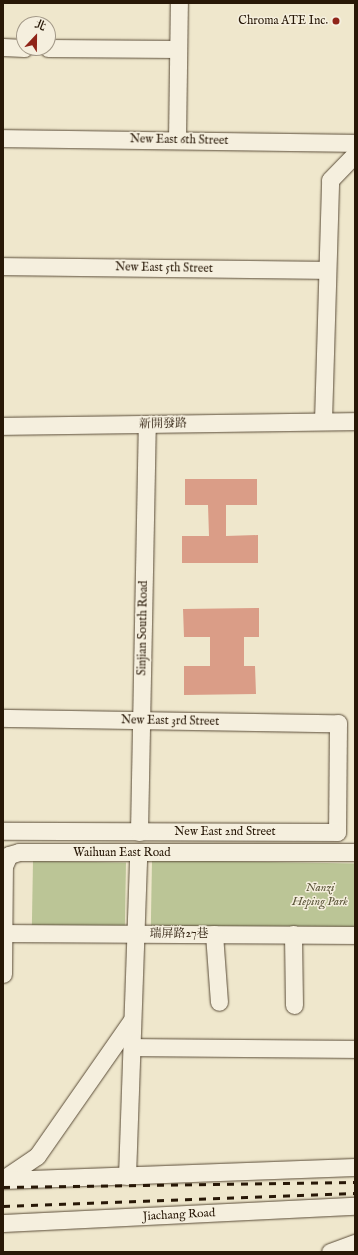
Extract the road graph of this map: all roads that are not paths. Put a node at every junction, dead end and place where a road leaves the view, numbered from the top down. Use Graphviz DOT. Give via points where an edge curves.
graph roads {
  1 [pos="179,3"];
  2 [pos="3,47"];
  3 [pos="16,48"];
  4 [pos="56,48"];
  5 [pos="178,49"];
  6 [pos="3,138"];
  7 [pos="177,140"];
  8 [pos="355,142"];
  9 [pos="355,154"];
  10 [pos="3,266"];
  11 [pos="326,270"];
  12 [pos="323,421"];
  13 [pos="355,421"];
  14 [pos="147,424"];
  15 [pos="3,426"];
  16 [pos="3,718"];
  17 [pos="141,720"];
  18 [pos="338,723"];
  19 [pos="3,831"];
  20 [pos="139,832"];
  21 [pos="355,852"];
  22 [pos="138,853"];
  23 [pos="4,933"];
  24 [pos="136,933"];
  25 [pos="214,934"];
  26 [pos="293,934"];
  27 [pos="355,935"];
  28 [pos="3,974"];
  29 [pos="219,1002"];
  30 [pos="294,1005"];
  31 [pos="132,1020"];
  32 [pos="132,1047"];
  33 [pos="355,1049"];
  34 [pos="355,1167"];
  35 [pos="127,1176"];
  36 [pos="3,1180"];
  37 [pos="355,1206"];
  38 [pos="3,1223"];
  39 [pos="355,1243"];
  40 [pos="330,1252"];
  1 -- 5 [label="street"];
  2 -- 3 [label="street"];
  4 -- 5 [label="street"];
  5 -- 7 [label="street"];
  6 -- 7 [label="street, New East 6th Street"];
  7 -- 8 [label="street, New East 6th Street"];
  9 -- 11 [label="street" via="330,180"];
  10 -- 11 [label="street, New East 5th Street"];
  11 -- 12 [label="street"];
  12 -- 13 [label="street, 新開發路"];
  12 -- 14 [label="street, 新開發路"];
  14 -- 15 [label="street, 新開發路"];
  14 -- 17 [label="street, Sinjian South Road"];
  16 -- 17 [label="street, New East 3rd Street"];
  17 -- 18 [label="street, New East 3rd Street"];
  17 -- 20 [label="street, Sinjian South Road"];
  18 -- 20 [label="street, New East 2nd Street" via="337,832"];
  19 -- 20 [label="street, New East 2nd Street"];
  21 -- 22 [label="street, Waihuan East Road"];
  22 -- 23 [label="street, Waihuan East Road" via="19,852 9,855 4,866"];
  22 -- 24 [label="street"];
  23 -- 24 [label="street, 瑞屏路27巷"];
  23 -- 28 [label="street, Waihuan East Road"];
  24 -- 25 [label="street, 瑞屏路27巷"];
  24 -- 31 [label="street"];
  25 -- 26 [label="street, 瑞屏路27巷"];
  25 -- 29 [label="street"];
  26 -- 27 [label="street, 瑞屏路27巷"];
  26 -- 30 [label="street"];
  31 -- 32 [label="street"];
  31 -- 36 [label="street" via="37,1156"];
  32 -- 33 [label="street"];
  32 -- 35 [label="street"];
  34 -- 35 [label="street"];
  35 -- 36 [label="street"];
  37 -- 38 [label="street, Jiachang Road"];
  39 -- 40 [label="street"];
}
